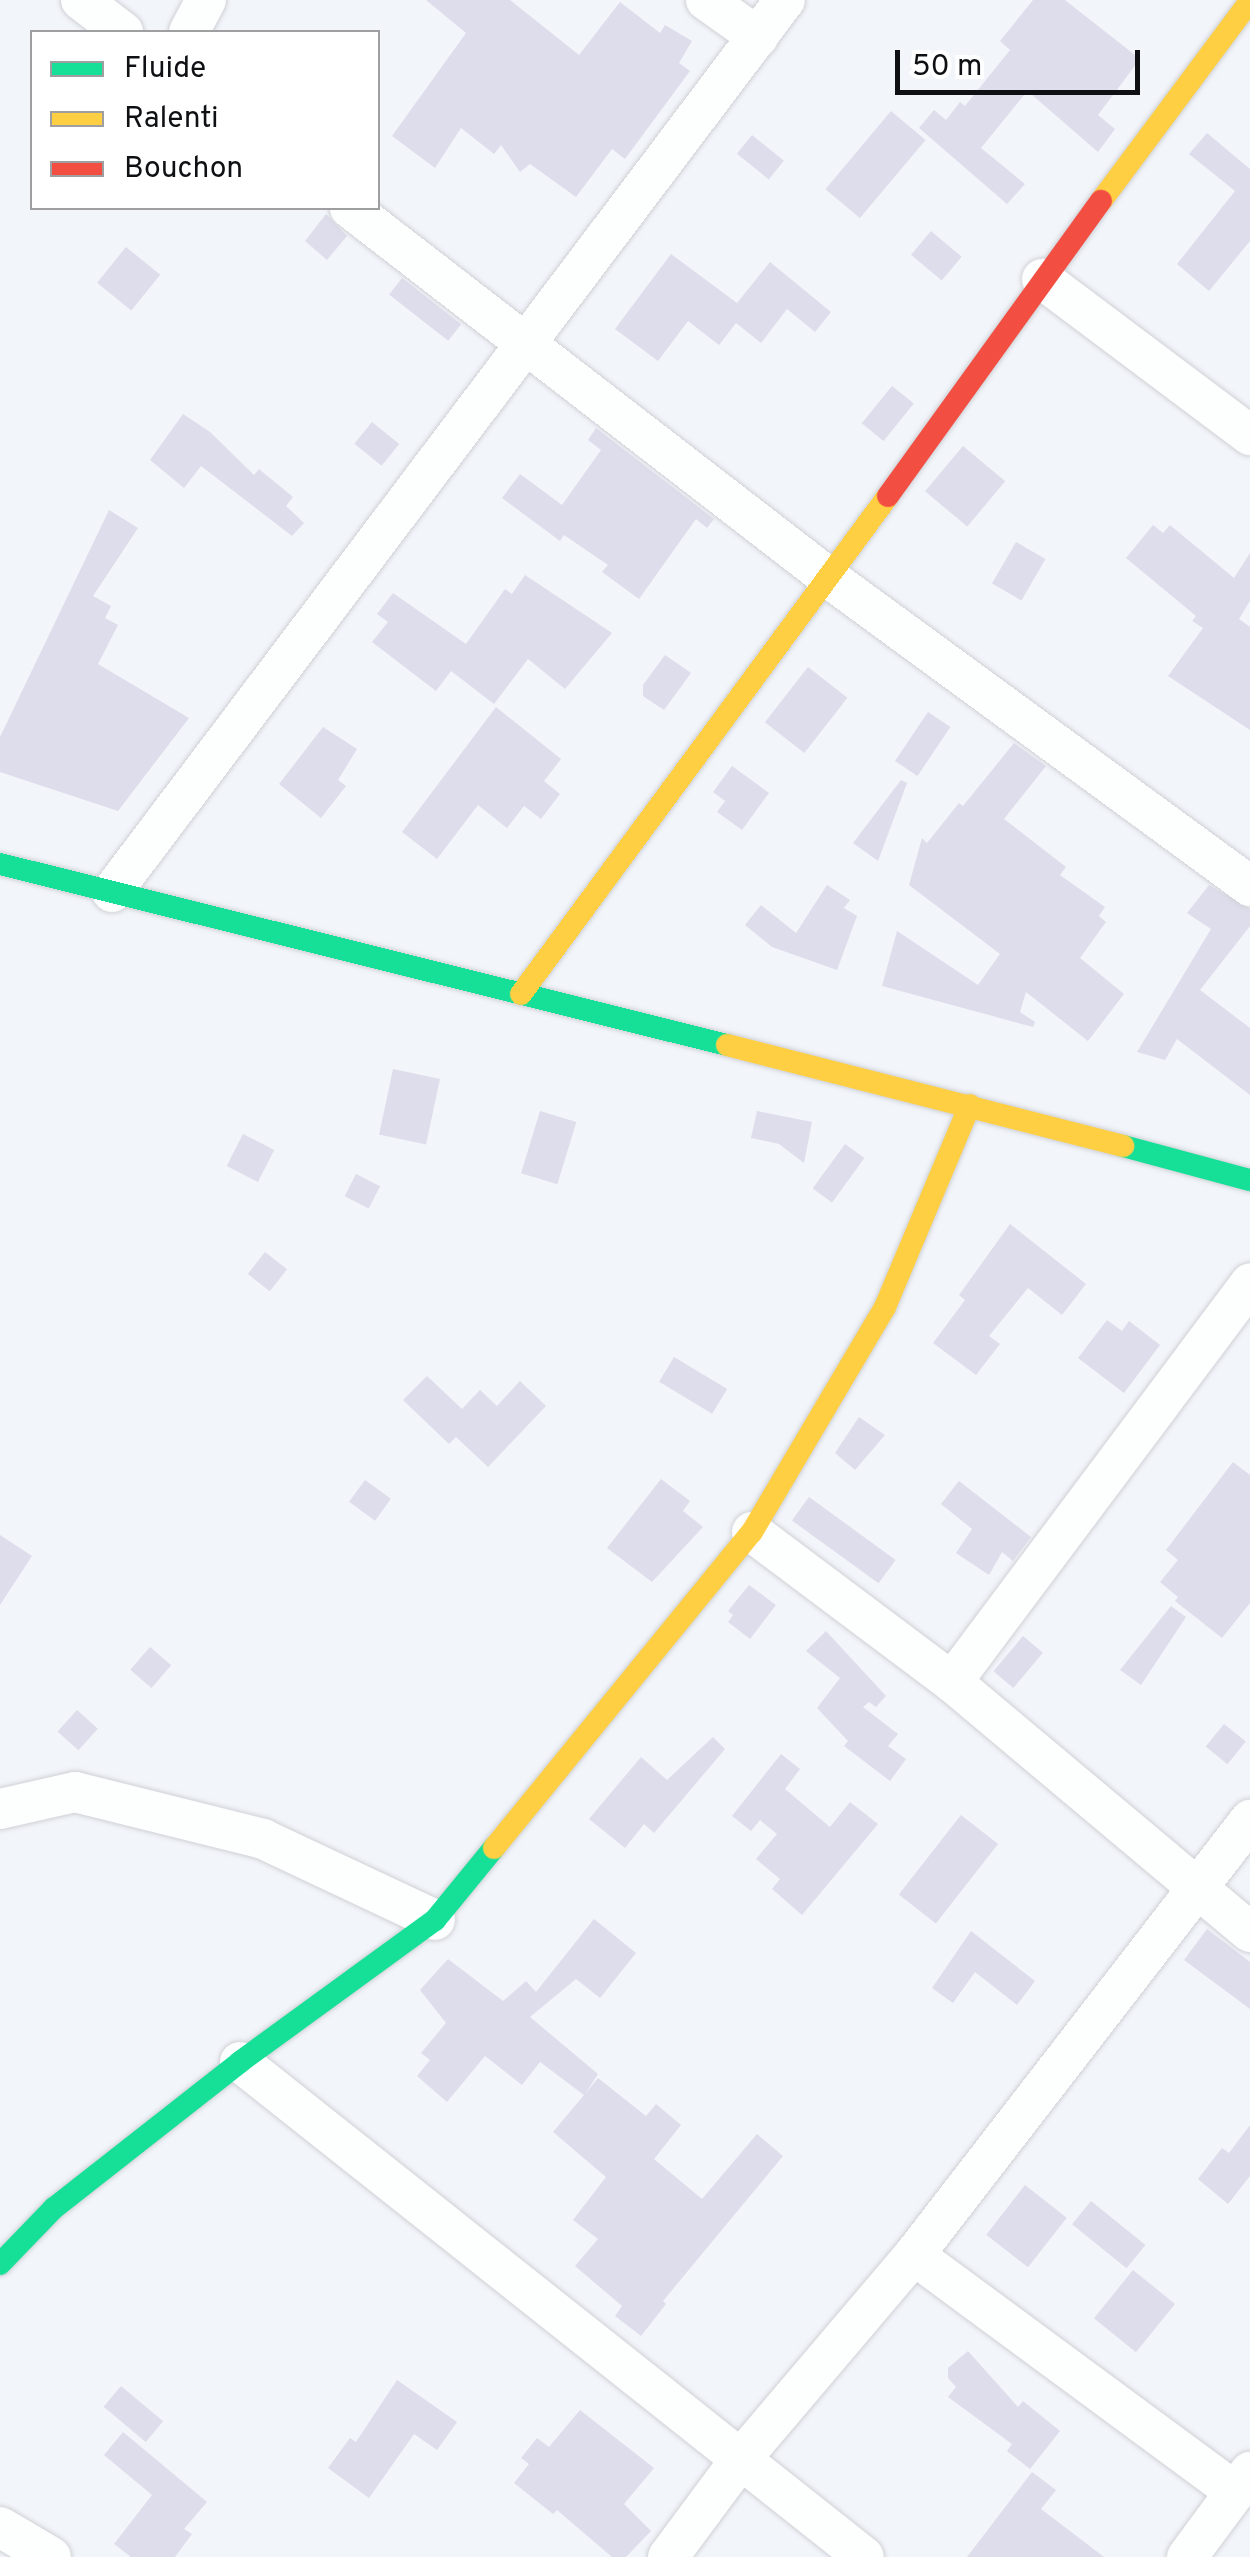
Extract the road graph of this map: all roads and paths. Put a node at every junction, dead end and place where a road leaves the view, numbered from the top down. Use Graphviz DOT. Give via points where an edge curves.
graph roads {
  1 [pos="81,0"];
  2 [pos="206,0"];
  3 [pos="706,0"];
  4 [pos="786,0"];
  5 [pos="1250,1"];
  6 [pos="120,30"];
  7 [pos="190,30"];
  8 [pos="758,37"];
  9 [pos="353,210"];
  10 [pos="1042,278"];
  11 [pos="528,346"];
  12 [pos="1250,435"];
  13 [pos="829,578"];
  14 [pos="0,864"];
  15 [pos="1250,886"];
  16 [pos="112,892"];
  17 [pos="520,994"];
  18 [pos="970,1105"];
  19 [pos="1250,1180"];
  20 [pos="1250,1284"];
  21 [pos="752,1532"];
  22 [pos="952,1682"];
  23 [pos="0,1809"];
  24 [pos="1250,1820"];
  25 [pos="1195,1889"];
  26 [pos="435,1920"];
  27 [pos="1250,1932"];
  28 [pos="240,2062"];
  29 [pos="914,2255"];
  30 [pos="0,2264"];
  31 [pos="740,2460"];
  32 [pos="1242,2482"];
  33 [pos="0,2527"];
  34 [pos="52,2557"];
  35 [pos="668,2557"];
  36 [pos="864,2557"];
  37 [pos="1187,2557"];
  1 -- 6 [label="street"];
  2 -- 7 [label="street"];
  3 -- 8 [label="street"];
  4 -- 8 [label="street"];
  5 -- 10 [label="street"];
  8 -- 11 [label="street"];
  9 -- 11 [label="street"];
  10 -- 12 [label="street"];
  10 -- 13 [label="street"];
  11 -- 13 [label="street"];
  11 -- 16 [label="street"];
  13 -- 15 [label="street"];
  13 -- 17 [label="street"];
  14 -- 16 [label="street"];
  16 -- 17 [label="street"];
  17 -- 18 [label="street"];
  18 -- 19 [label="street"];
  18 -- 21 [label="street" via="886,1307"];
  20 -- 22 [label="street"];
  21 -- 22 [label="street"];
  21 -- 26 [label="street"];
  22 -- 25 [label="street"];
  23 -- 26 [label="street" via="74,1792 262,1838"];
  24 -- 25 [label="street"];
  25 -- 27 [label="street"];
  25 -- 29 [label="street"];
  26 -- 28 [label="street"];
  28 -- 30 [label="street" via="54,2208"];
  28 -- 31 [label="street"];
  29 -- 31 [label="street"];
  29 -- 32 [label="street"];
  31 -- 35 [label="street"];
  31 -- 36 [label="street"];
  32 -- 37 [label="street"];
  33 -- 34 [label="street"];
}
